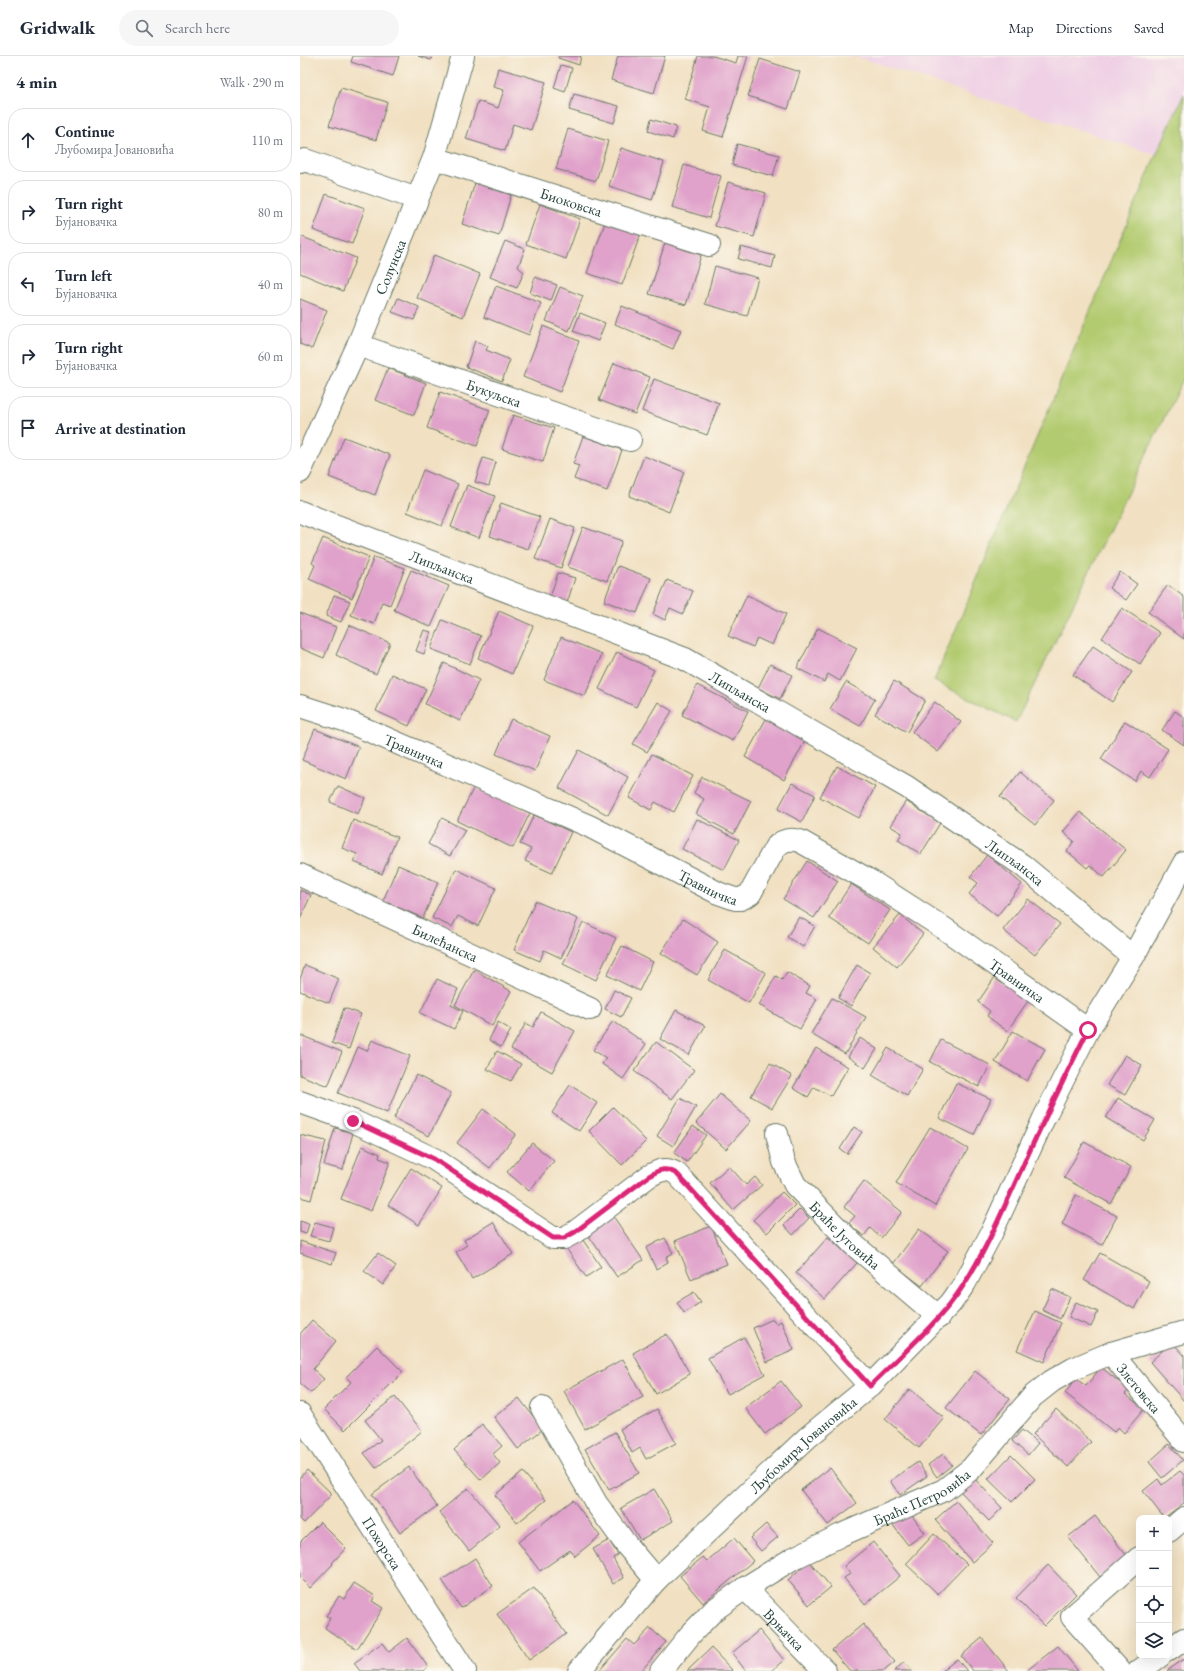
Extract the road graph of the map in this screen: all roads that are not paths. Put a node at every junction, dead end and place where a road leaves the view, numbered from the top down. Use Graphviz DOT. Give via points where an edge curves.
graph roads {
  1 [pos="463,56"];
  2 [pos="434,158"];
  3 [pos="300,162"];
  4 [pos="418,199"];
  5 [pos="709,245"];
  6 [pos="358,345"];
  7 [pos="630,440"];
  8 [pos="300,472"];
  9 [pos="300,512"];
  10 [pos="300,706"];
  11 [pos="1184,863"];
  12 [pos="300,875"];
  13 [pos="1133,956"];
  14 [pos="590,1009"];
  15 [pos="1088,1030"];
  16 [pos="300,1102"];
  17 [pos="777,1134"];
  18 [pos="939,1317"];
  19 [pos="1184,1332"];
  20 [pos="1111,1353"];
  21 [pos="870,1386"];
  22 [pos="542,1408"];
  23 [pos="300,1414"];
  24 [pos="1184,1441"];
  25 [pos="1184,1518"];
  26 [pos="1172,1528"];
  27 [pos="1136,1561"];
  28 [pos="656,1580"];
  29 [pos="745,1588"];
  30 [pos="1184,1639"];
  31 [pos="1172,1648"];
  32 [pos="1156,1659"];
  33 [pos="465,1671"];
  34 [pos="579,1671"];
  35 [pos="661,1671"];
  36 [pos="825,1671"];
  37 [pos="1120,1671"];
  38 [pos="1139,1671"];
  1 -- 2 [label="street, Солунска"];
  2 -- 4 [label="street, Солунска"];
  2 -- 5 [label="street, Биоковска"];
  3 -- 4 [label="street" via="305,160"];
  4 -- 6 [label="street, Солунска"];
  6 -- 7 [label="street, Букуљска"];
  6 -- 8 [label="street, Солунска"];
  9 -- 13 [label="street, Липљанска" via="685,659 907,787 1022,865"];
  10 -- 15 [label="street, Травничка" via="344,720 589,826 718,893 736,899 750,894 775,848 781,842 800,841 872,882 945,929"];
  11 -- 13 [label="street, Љубомира Јовановића"];
  12 -- 14 [label="street, Билећанска"];
  13 -- 15 [label="street, Љубомира Јовановића"];
  15 -- 18 [label="street, Љубомира Јовановића" via="991,1234 965,1283"];
  16 -- 21 [label="street" via="353,1121 434,1159 553,1238 564,1238 575,1232 649,1176 660,1169 669,1169 677,1174"];
  17 -- 18 [label="street, Браће Југовића" via="784,1162 795,1185 854,1245"];
  18 -- 21 [label="street, Љубомира Јовановића"];
  19 -- 20 [label="street, Браће Петровића"];
  20 -- 24 [label="street, Злетовска"];
  20 -- 29 [label="street, Браће Петровића" via="1073,1369 1033,1396 971,1469 944,1490 792,1559"];
  21 -- 28 [label="street, Љубомира Јовановића" via="808,1437"];
  22 -- 28 [label="street" via="596,1503"];
  23 -- 33 [label="street, Похорска"];
  25 -- 26 [label="street"];
  27 -- 37 [label="street" via="1072,1617"];
  28 -- 34 [label="street, Љубомира Јовановића"];
  29 -- 35 [label="street, Браће Петровића" via="714,1610 690,1634"];
  29 -- 36 [label="street, Врњачка"];
  30 -- 31 [label="street"];
  32 -- 38 [label="street"];
}
